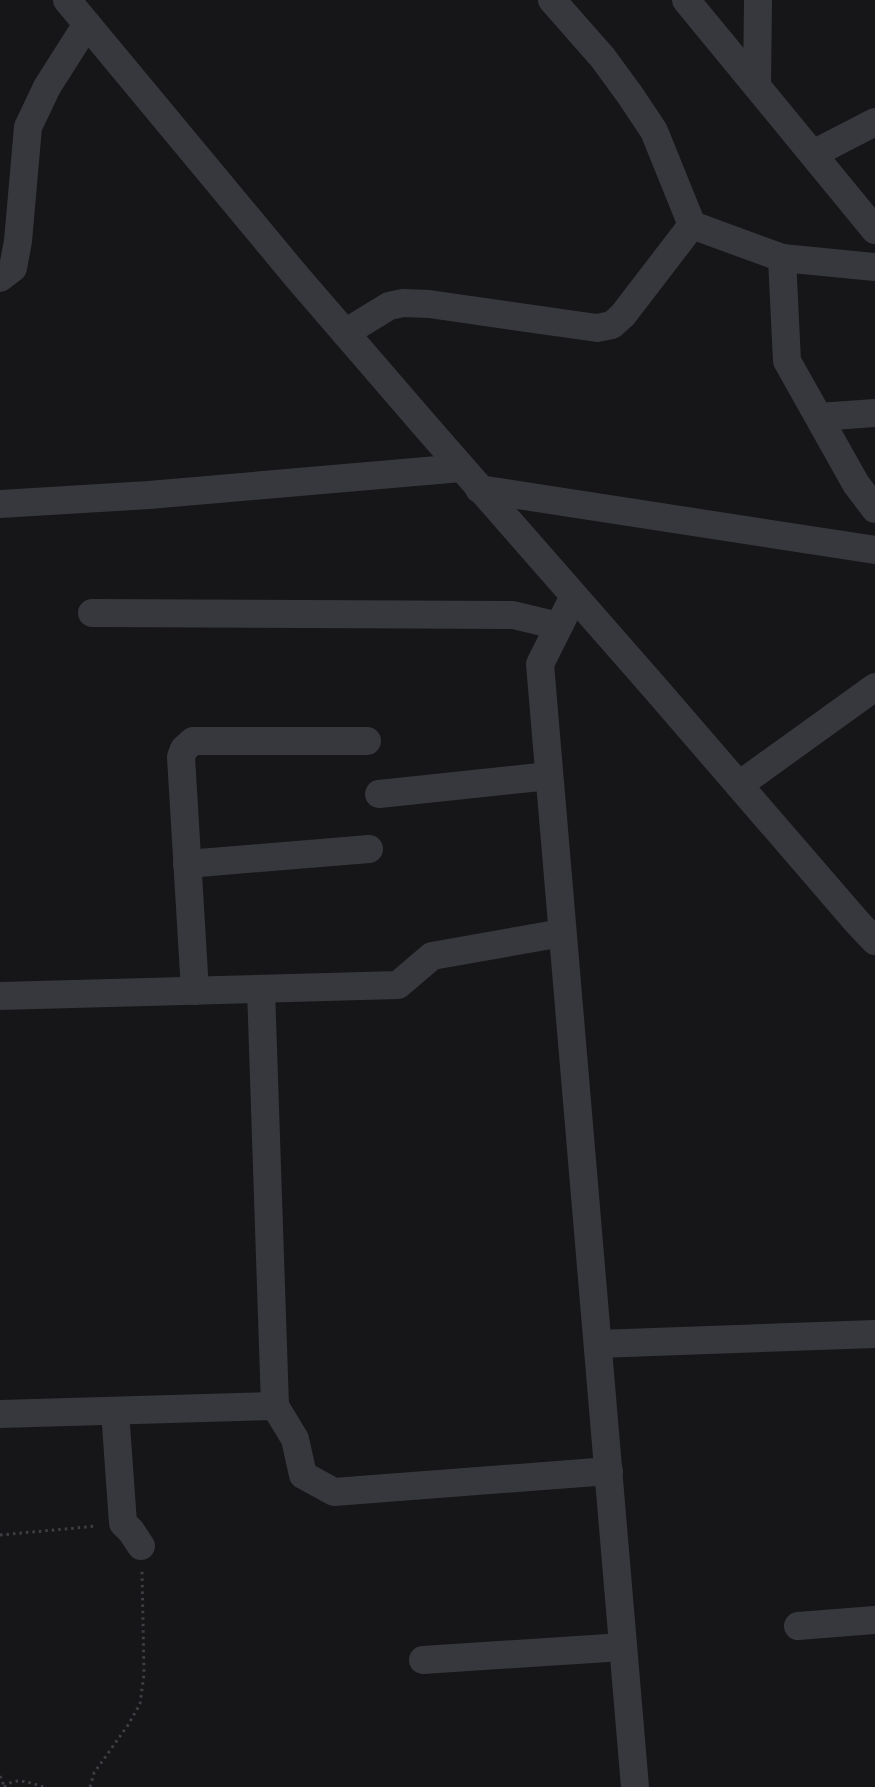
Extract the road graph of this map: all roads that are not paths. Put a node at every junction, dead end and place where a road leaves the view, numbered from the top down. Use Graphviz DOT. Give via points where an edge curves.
graph roads {
  1 [pos="67,0"];
  2 [pos="552,0"];
  3 [pos="686,0"];
  4 [pos="758,0"];
  5 [pos="87,24"];
  6 [pos="757,86"];
  7 [pos="875,122"];
  8 [pos="813,154"];
  9 [pos="692,225"];
  10 [pos="875,230"];
  11 [pos="782,258"];
  12 [pos="875,267"];
  13 [pos="0,278"];
  14 [pos="346,333"];
  15 [pos="875,413"];
  16 [pos="819,417"];
  17 [pos="461,468"];
  18 [pos="479,489"];
  19 [pos="0,504"];
  20 [pos="875,510"];
  21 [pos="875,550"];
  22 [pos="574,596"];
  23 [pos="92,613"];
  24 [pos="559,626"];
  25 [pos="875,686"];
  26 [pos="367,741"];
  27 [pos="549,776"];
  28 [pos="739,785"];
  29 [pos="379,794"];
  30 [pos="370,849"];
  31 [pos="187,864"];
  32 [pos="562,933"];
  33 [pos="875,941"];
  34 [pos="260,989"];
  35 [pos="195,991"];
  36 [pos="0,996"];
  37 [pos="875,1334"];
  38 [pos="598,1344"];
  39 [pos="275,1406"];
  40 [pos="115,1411"];
  41 [pos="0,1414"];
  42 [pos="609,1471"];
  43 [pos="141,1546"];
  44 [pos="875,1620"];
  45 [pos="798,1626"];
  46 [pos="623,1647"];
  47 [pos="423,1660"];
  48 [pos="635,1787"];
  1 -- 5 [label="street"];
  2 -- 9 [label="street" via="603,58 654,131"];
  3 -- 6 [label="street"];
  4 -- 6 [label="street"];
  5 -- 13 [label="street" via="46,87 28,127 13,268"];
  5 -- 14 [label="street"];
  6 -- 8 [label="street"];
  7 -- 8 [label="street"];
  8 -- 10 [label="street"];
  9 -- 11 [label="street"];
  9 -- 14 [label="street" via="612,325 597,328 403,303 389,306"];
  11 -- 12 [label="street"];
  11 -- 16 [label="street" via="787,361"];
  14 -- 17 [label="street"];
  15 -- 16 [label="street"];
  16 -- 20 [label="street" via="856,484"];
  17 -- 18 [label="street"];
  17 -- 19 [label="street" via="149,495"];
  18 -- 21 [label="street"];
  18 -- 22 [label="street"];
  22 -- 24 [label="street"];
  22 -- 28 [label="street"];
  23 -- 24 [label="street" via="513,615"];
  24 -- 27 [label="street" via="540,664"];
  25 -- 28 [label="street"];
  26 -- 31 [label="street" via="193,741 184,749 181,758"];
  27 -- 29 [label="street"];
  27 -- 32 [label="street"];
  28 -- 33 [label="street"];
  30 -- 31 [label="street"];
  31 -- 35 [label="street"];
  32 -- 34 [label="street" via="432,956 398,985"];
  32 -- 38 [label="street"];
  34 -- 35 [label="street"];
  34 -- 39 [label="street"];
  35 -- 36 [label="street"];
  37 -- 38 [label="street"];
  38 -- 42 [label="street"];
  39 -- 40 [label="street"];
  39 -- 42 [label="street" via="295,1439 303,1475 334,1492"];
  40 -- 41 [label="street"];
  40 -- 43 [label="street" via="123,1523"];
  42 -- 46 [label="street"];
  44 -- 45 [label="street"];
  46 -- 47 [label="street"];
  46 -- 48 [label="street"];
}
